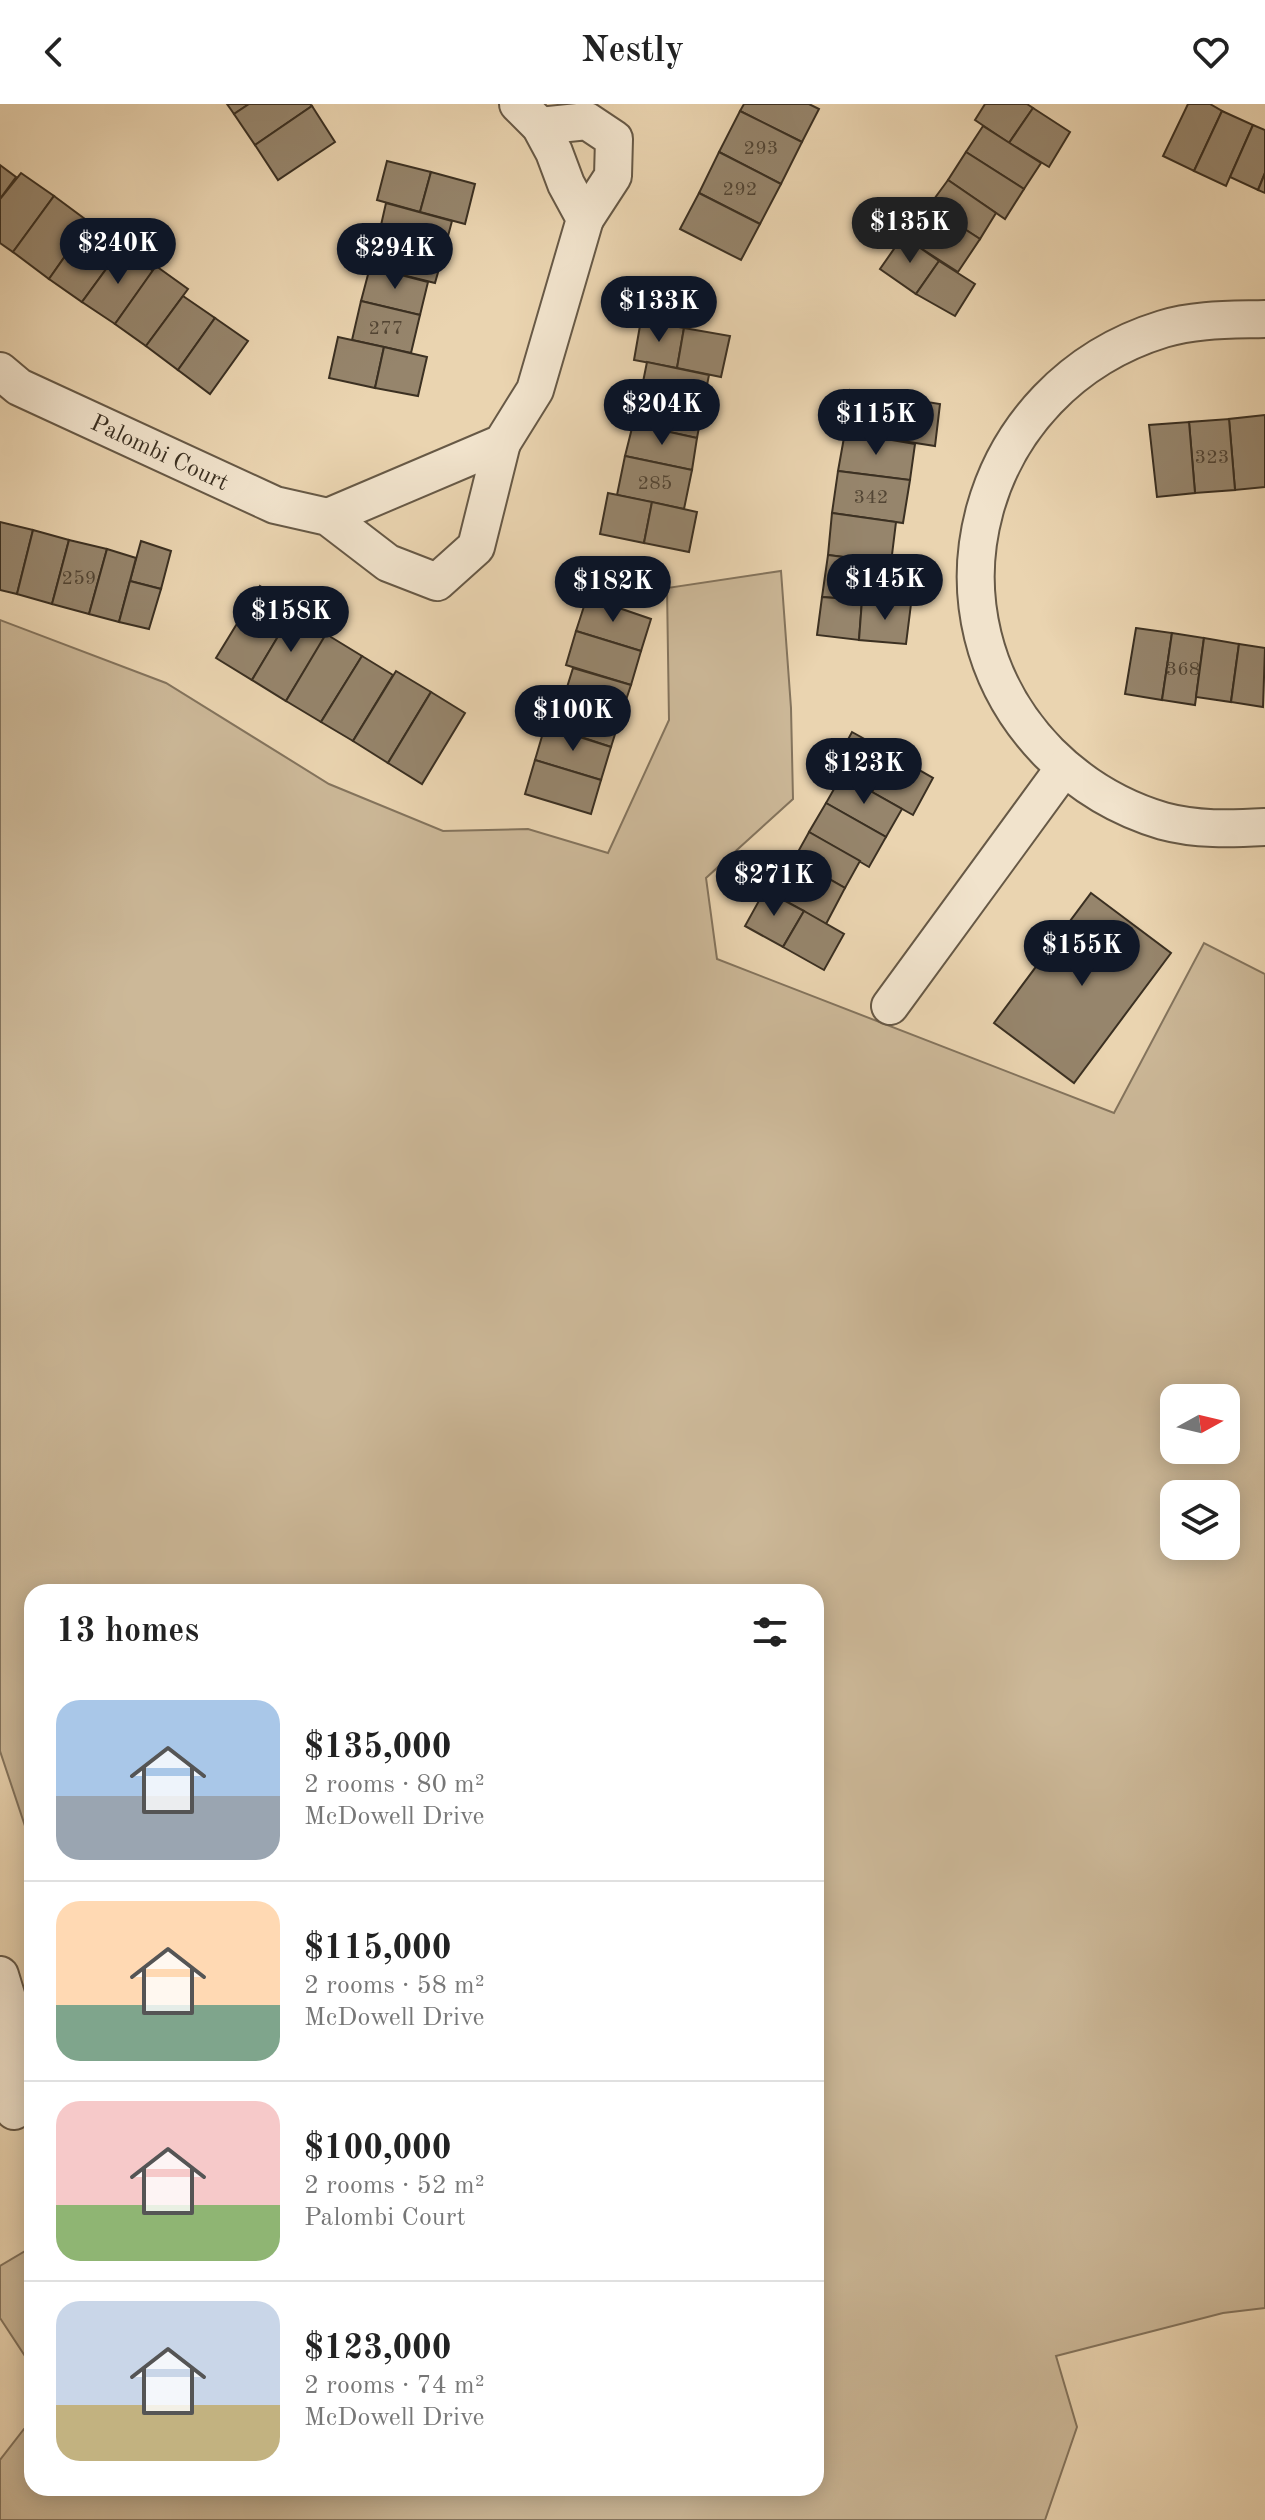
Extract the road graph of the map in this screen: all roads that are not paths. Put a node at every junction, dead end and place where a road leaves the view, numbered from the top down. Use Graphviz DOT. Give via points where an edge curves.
graph roads {
  1 [pos="529,115"];
  2 [pos="585,219"];
  3 [pos="1265,319"];
  4 [pos="0,371"];
  5 [pos="502,443"];
  6 [pos="328,517"];
  7 [pos="1064,768"];
  8 [pos="1265,827"];
  9 [pos="890,1006"];
  10 [pos="0,1975"];
  11 [pos="14,2111"];
  1 -- 2 [label="street, Palombi Court" via="554,152"];
  1 -- 2 [label="street, Palombi Court" via="587,121 614,139 613,176"];
  2 -- 5 [label="street, Palombi Court" via="535,390"];
  3 -- 7 [label="street" via="1164,329 1114,348 1070,377 1032,415 1003,460 979,535 979,615 993,667 1017,714"];
  4 -- 6 [label="street, Palombi Court" via="19,387 275,505"];
  5 -- 6 [label="street"];
  5 -- 6 [label="street, Palombi Court" via="476,547 437,582 388,563"];
  7 -- 8 [label="street" via="1116,802 1165,822 1218,830"];
  7 -- 9 [label="street"];
  10 -- 11 [label="street" via="10,2008"];
}
